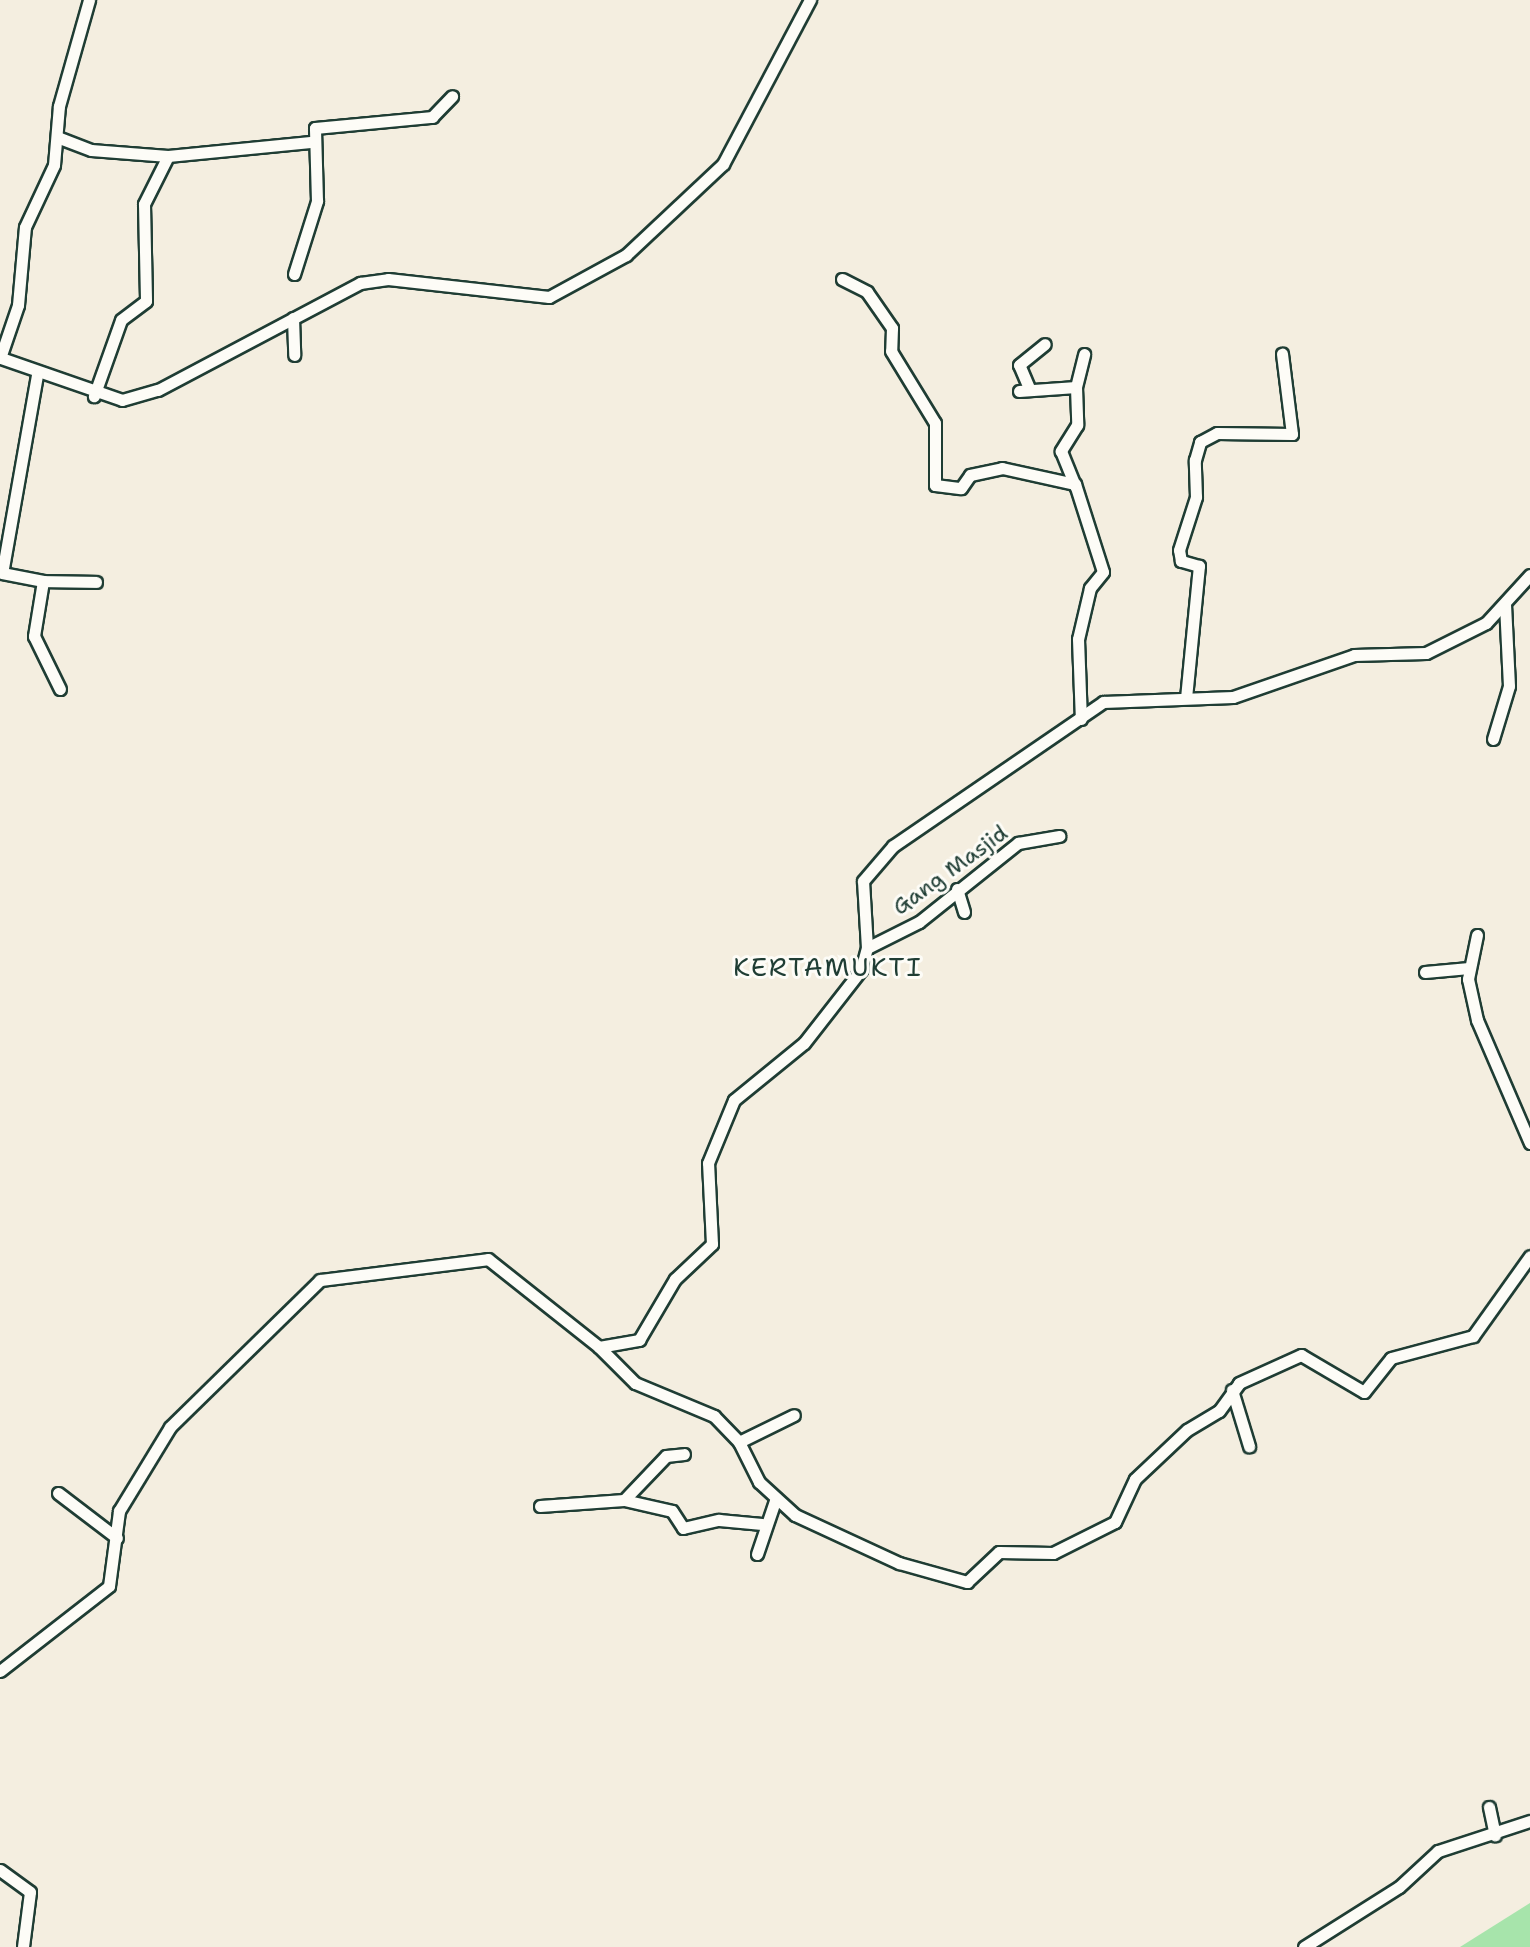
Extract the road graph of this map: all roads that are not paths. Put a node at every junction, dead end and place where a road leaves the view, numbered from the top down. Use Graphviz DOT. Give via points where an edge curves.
graph roads {
  1 [pos="89,0"];
  2 [pos="810,0"];
  3 [pos="452,96"];
  4 [pos="57,137"];
  5 [pos="310,142"];
  6 [pos="168,156"];
  7 [pos="294,274"];
  8 [pos="842,279"];
  9 [pos="293,318"];
  10 [pos="1045,344"];
  11 [pos="1084,354"];
  12 [pos="1282,354"];
  13 [pos="294,355"];
  14 [pos="1,358"];
  15 [pos="37,375"];
  16 [pos="1076,387"];
  17 [pos="94,396"];
  18 [pos="1075,486"];
  19 [pos="1530,575"];
  20 [pos="43,581"];
  21 [pos="96,582"];
  22 [pos="1505,604"];
  23 [pos="60,689"];
  24 [pos="1186,698"];
  25 [pos="1081,719"];
  26 [pos="1493,739"];
  27 [pos="1059,836"];
  28 [pos="957,889"];
  29 [pos="964,912"];
  30 [pos="1477,935"];
  31 [pos="867,948"];
  32 [pos="1469,968"];
  33 [pos="1425,972"];
  34 [pos="1525,1113"];
  35 [pos="1530,1143"];
  36 [pos="1530,1256"];
  37 [pos="599,1347"];
  38 [pos="1232,1390"];
  39 [pos="794,1415"];
  40 [pos="739,1442"];
  41 [pos="1249,1446"];
  42 [pos="684,1454"];
  43 [pos="58,1493"];
  44 [pos="776,1498"];
  45 [pos="624,1500"];
  46 [pos="540,1506"];
  47 [pos="762,1524"];
  48 [pos="117,1538"];
  49 [pos="757,1554"];
  50 [pos="0,1671"];
  51 [pos="1489,1807"];
  52 [pos="1530,1821"];
  53 [pos="1495,1835"];
  54 [pos="0,1870"];
  55 [pos="23,1947"];
  56 [pos="1304,1947"];
  1 -- 4 [label="street"];
  2 -- 9 [label="street" via="723,164 614,264 541,300 376,279 338,290"];
  3 -- 5 [label="street" via="437,115 322,124"];
  4 -- 6 [label="street" via="91,150"];
  4 -- 14 [label="street" via="51,176 25,227 18,305"];
  5 -- 6 [label="street"];
  5 -- 7 [label="street" via="317,201"];
  6 -- 17 [label="street" via="144,204 146,301 121,320"];
  8 -- 18 [label="street" via="867,292 892,328 891,351 935,423 935,485 961,488 970,475 1002,468"];
  9 -- 13 [label="street"];
  9 -- 17 [label="street" via="141,397"];
  10 -- 16 [label="street" via="1019,365 1024,390"];
  11 -- 16 [label="street"];
  12 -- 24 [label="street" via="1292,434 1217,433 1200,442 1196,497 1179,550 1181,561 1199,566"];
  14 -- 15 [label="street"];
  15 -- 17 [label="street"];
  15 -- 20 [label="street" via="2,573"];
  16 -- 18 [label="street" via="1077,425 1061,451"];
  18 -- 25 [label="street" via="1103,572 1090,588 1078,639"];
  19 -- 22 [label="street"];
  20 -- 21 [label="street"];
  20 -- 23 [label="street" via="34,636"];
  22 -- 24 [label="street" via="1486,623 1426,653 1354,655 1245,694"];
  22 -- 26 [label="street" via="1509,686"];
  24 -- 25 [label="street" via="1110,700"];
  25 -- 31 [label="street" via="872,864 863,881"];
  27 -- 28 [label="street, Gang Masjid" via="1018,843"];
  28 -- 29 [label="street"];
  28 -- 31 [label="street, Gang Masjid" via="919,922"];
  30 -- 32 [label="street"];
  31 -- 37 [label="street" via="836,1008 734,1100 708,1163 712,1244 675,1279 639,1340"];
  32 -- 33 [label="street"];
  32 -- 34 [label="street" via="1486,1046"];
  34 -- 35 [label="street"];
  36 -- 38 [label="street" via="1473,1336 1391,1358 1364,1392 1301,1355"];
  37 -- 40 [label="street" via="635,1383 707,1412"];
  37 -- 48 [label="street" via="536,1303 496,1260 328,1276 170,1427 122,1505"];
  38 -- 41 [label="street"];
  38 -- 44 [label="street" via="1219,1411 1135,1479 1115,1522 1053,1553 999,1552 967,1582 838,1539"];
  39 -- 40 [label="street"];
  40 -- 44 [label="street" via="759,1482"];
  42 -- 45 [label="street" via="666,1456"];
  43 -- 48 [label="street"];
  44 -- 47 [label="street"];
  45 -- 46 [label="street"];
  45 -- 47 [label="street" via="672,1511 683,1528 719,1520"];
  47 -- 49 [label="street"];
  48 -- 50 [label="street" via="102,1594"];
  51 -- 53 [label="street"];
  52 -- 53 [label="street"];
  53 -- 56 [label="street" via="1438,1851 1399,1887"];
  54 -- 55 [label="street" via="30,1892"];
}
